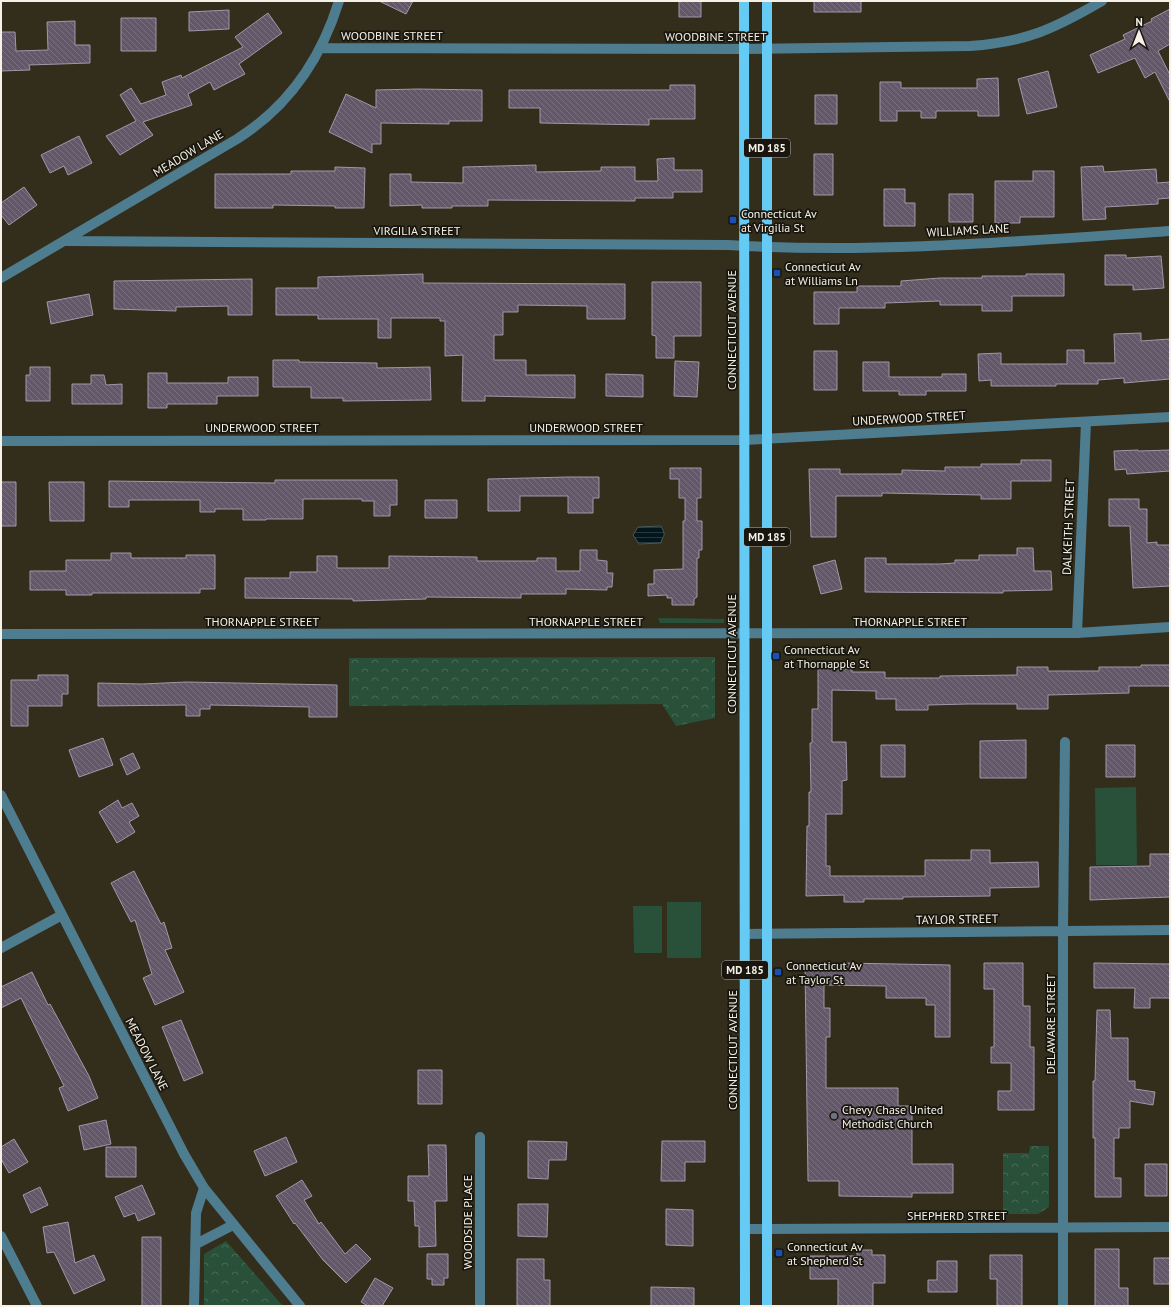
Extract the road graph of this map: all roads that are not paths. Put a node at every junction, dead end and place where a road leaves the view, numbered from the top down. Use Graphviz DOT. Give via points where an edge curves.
graph roads {
  1 [pos="339,1"];
  2 [pos="744,1"];
  3 [pos="767,1"];
  4 [pos="1102,1"];
  5 [pos="320,48"];
  6 [pos="767,48"];
  7 [pos="744,49"];
  8 [pos="1170,231"];
  9 [pos="66,241"];
  10 [pos="744,246"];
  11 [pos="767,248"];
  12 [pos="1,278"];
  13 [pos="1170,417"];
  14 [pos="1086,422"];
  15 [pos="767,439"];
  16 [pos="1,440"];
  17 [pos="744,440"];
  18 [pos="1170,627"];
  19 [pos="1077,632"];
  20 [pos="1,634"];
  21 [pos="744,634"];
  22 [pos="767,634"];
  23 [pos="1065,742"];
  24 [pos="1,794"];
  25 [pos="62,915"];
  26 [pos="1063,930"];
  27 [pos="1170,930"];
  28 [pos="745,934"];
  29 [pos="767,934"];
  30 [pos="1,948"];
  31 [pos="480,1137"];
  32 [pos="204,1188"];
  33 [pos="233,1225"];
  34 [pos="1063,1227"];
  35 [pos="1170,1227"];
  36 [pos="745,1229"];
  37 [pos="767,1229"];
  38 [pos="1,1236"];
  39 [pos="196,1244"];
  40 [pos="37,1306"];
  41 [pos="194,1306"];
  42 [pos="300,1306"];
  43 [pos="480,1306"];
  44 [pos="745,1306"];
  45 [pos="767,1306"];
  46 [pos="1063,1306"];
  1 -- 5 [label="street, MEADOW LANE"];
  2 -- 7 [label="main road, CONNECTICUT AVENUE / MD 185"];
  3 -- 6 [label="main road, MD 185"];
  4 -- 6 [label="street, WOODBINE STREET" via="1064,24 1001,44"];
  5 -- 7 [label="street, WOODBINE STREET"];
  5 -- 9 [label="street, MEADOW LANE" via="289,96 256,127"];
  6 -- 7 [label="street, WOODBINE STREET"];
  6 -- 11 [label="main road, MD 185"];
  7 -- 10 [label="main road, CONNECTICUT AVENUE / MD 185"];
  8 -- 11 [label="street, WILLIAMS LANE" via="945,245"];
  9 -- 10 [label="street, VIRGILIA STREET"];
  9 -- 12 [label="street, MEADOW LANE"];
  10 -- 11 [label="street, VIRGILIA STREET"];
  10 -- 17 [label="main road, CONNECTICUT AVENUE / MD 185"];
  11 -- 15 [label="main road, MD 185"];
  13 -- 14 [label="street, UNDERWOOD STREET"];
  14 -- 15 [label="street, UNDERWOOD STREET"];
  14 -- 19 [label="street, DALKEITH STREET"];
  15 -- 17 [label="street, UNDERWOOD STREET"];
  15 -- 22 [label="main road, MD 185"];
  16 -- 17 [label="street, UNDERWOOD STREET"];
  17 -- 21 [label="main road, CONNECTICUT AVENUE / MD 185"];
  18 -- 19 [label="street, THORNAPPLE STREET"];
  19 -- 22 [label="street, THORNAPPLE STREET"];
  20 -- 21 [label="street, THORNAPPLE STREET"];
  21 -- 22 [label="street, THORNAPPLE STREET"];
  21 -- 28 [label="main road, CONNECTICUT AVENUE / MD 185"];
  22 -- 29 [label="main road, MD 185"];
  23 -- 26 [label="street, DELAWARE STREET"];
  24 -- 25 [label="street, MEADOW LANE"];
  25 -- 30 [label="street"];
  25 -- 32 [label="street, MEADOW LANE" via="184,1154"];
  26 -- 27 [label="street, TAYLOR STREET"];
  26 -- 29 [label="street, TAYLOR STREET"];
  26 -- 34 [label="street, DELAWARE STREET"];
  28 -- 29 [label="street, TAYLOR STREET"];
  28 -- 36 [label="main road, CONNECTICUT AVENUE / MD 185"];
  29 -- 37 [label="main road, MD 185"];
  31 -- 43 [label="street, WOODSIDE PLACE"];
  32 -- 33 [label="street, MEADOW LANE"];
  32 -- 39 [label="street" via="196,1213"];
  33 -- 39 [label="street"];
  33 -- 42 [label="street, MEADOW LANE"];
  34 -- 35 [label="street, SHEPHERD STREET"];
  34 -- 37 [label="street, SHEPHERD STREET"];
  34 -- 46 [label="street, DELAWARE STREET"];
  36 -- 37 [label="street, SHEPHERD STREET"];
  36 -- 44 [label="main road, CONNECTICUT AVENUE / MD 185"];
  37 -- 45 [label="main road, MD 185"];
  38 -- 40 [label="street"];
  39 -- 41 [label="street"];
}
